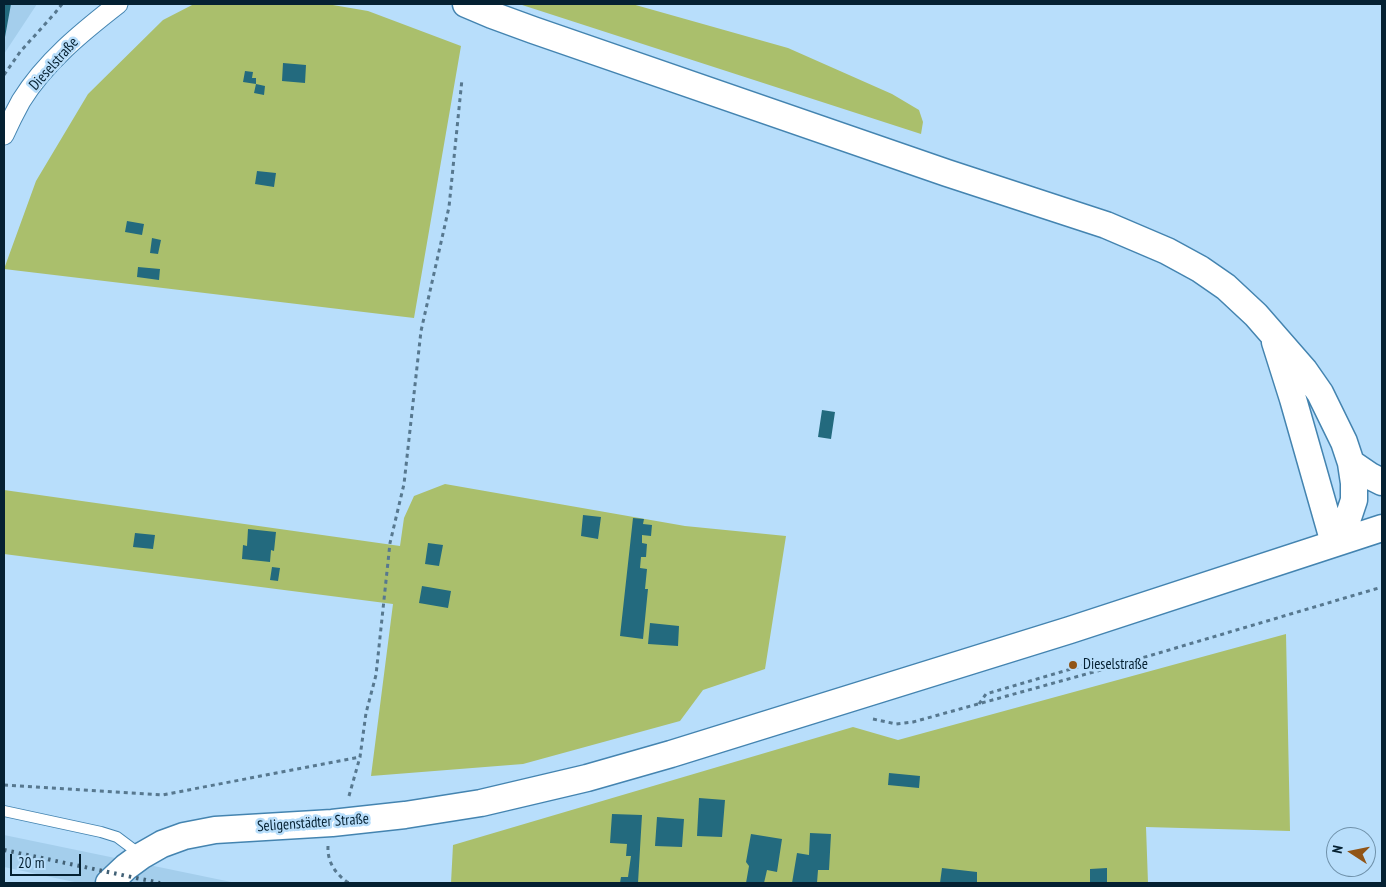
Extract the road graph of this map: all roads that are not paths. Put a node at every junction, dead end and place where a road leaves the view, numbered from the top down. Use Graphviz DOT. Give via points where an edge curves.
graph roads {
  1 [pos="118,4"];
  2 [pos="466,4"];
  3 [pos="4,136"];
  4 [pos="1272,333"];
  5 [pos="1351,463"];
  6 [pos="1382,482"];
  7 [pos="1382,528"];
  8 [pos="1334,543"];
  9 [pos="4,811"];
  10 [pos="142,856"];
  11 [pos="109,883"];
  1 -- 3 [label="street, Dieselstraße" via="84,30 44,70 22,101"];
  2 -- 4 [label="main road" via="1167,250 1226,287"];
  4 -- 5 [label="main road" via="1320,393"];
  4 -- 8 [label="main road"];
  5 -- 6 [label="main road"];
  5 -- 8 [label="main road" via="1354,500"];
  7 -- 8 [label="main road, Seligenstädter Straße"];
  8 -- 10 [label="main road, Seligenstädter Straße" via="1043,638 588,778 444,810 332,823 215,830 184,836"];
  9 -- 10 [label="lane" via="117,837"];
  10 -- 11 [label="main road, Seligenstädter Straße"];
}
